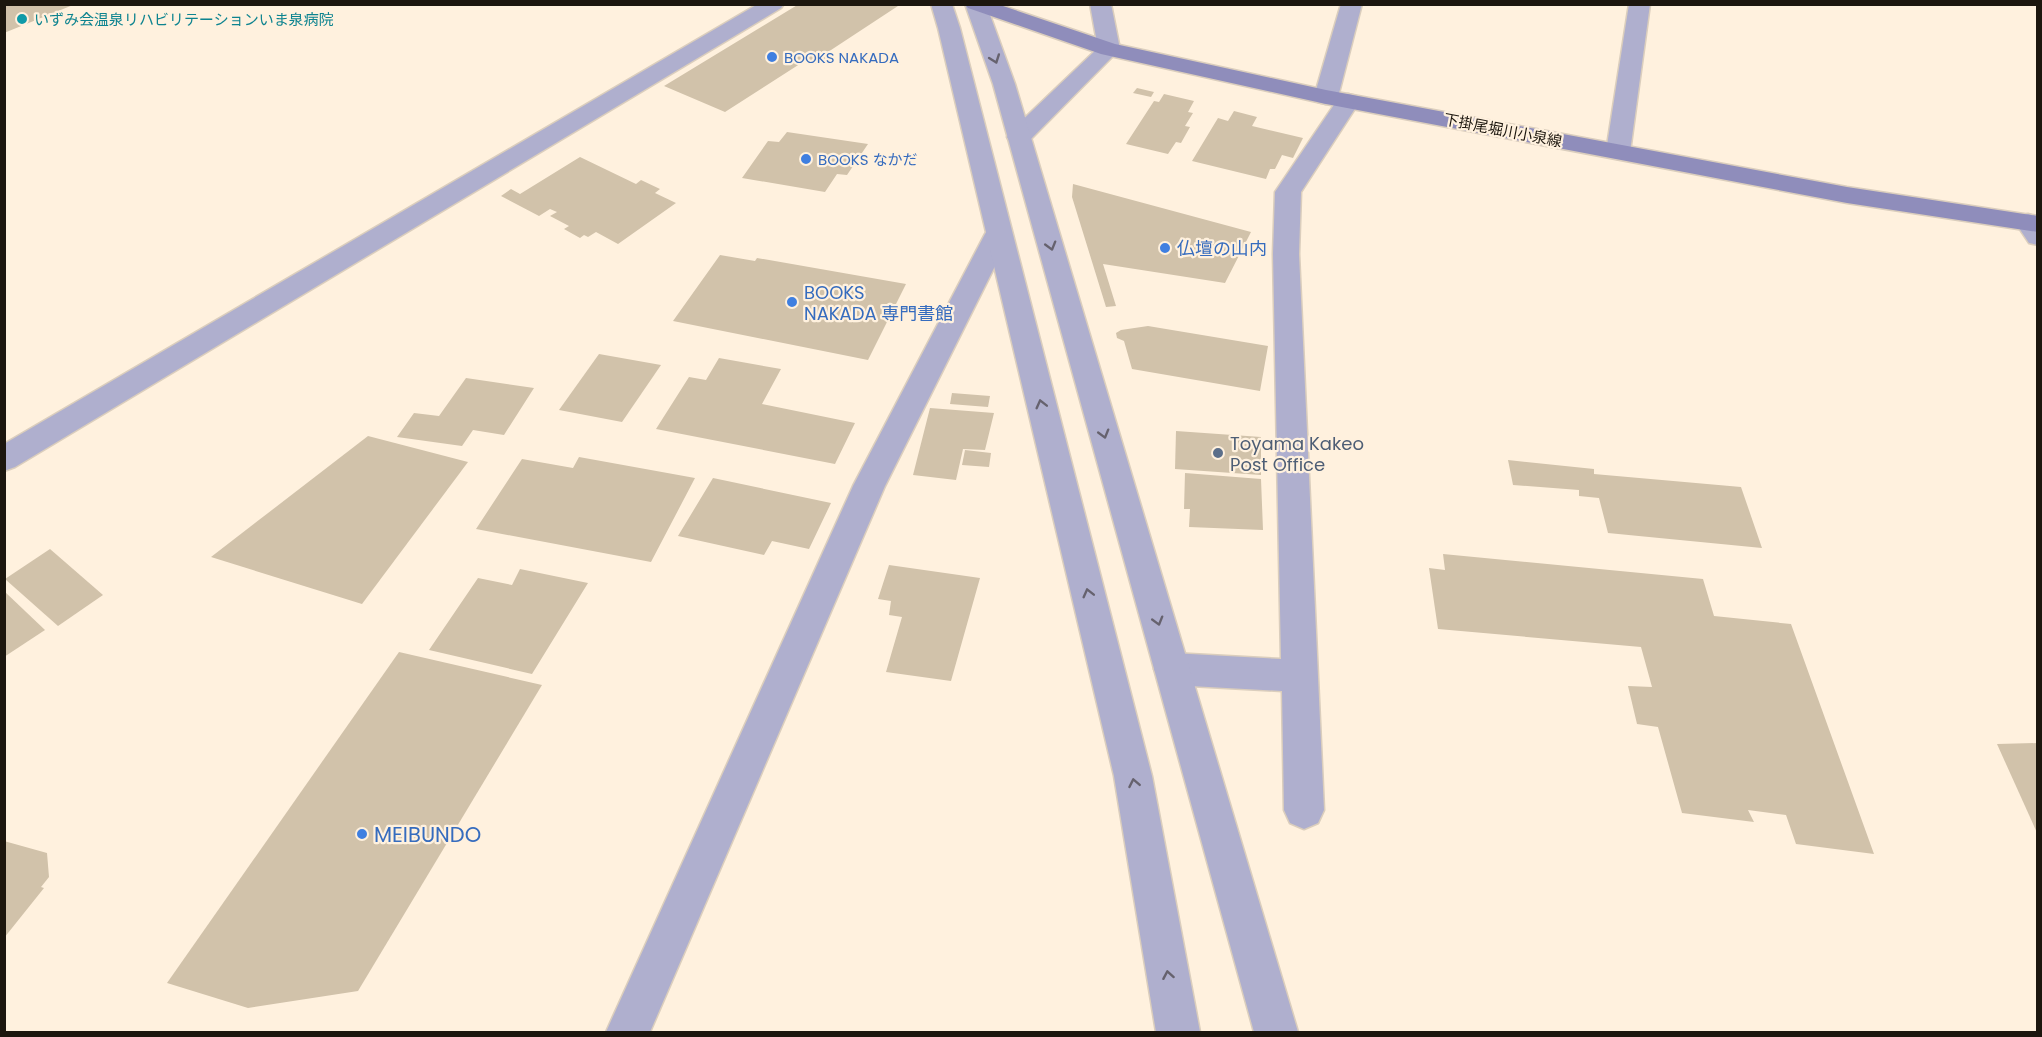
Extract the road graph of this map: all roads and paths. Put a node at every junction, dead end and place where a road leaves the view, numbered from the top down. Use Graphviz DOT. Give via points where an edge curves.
graph roads {
  1 [pos="774,4"];
  2 [pos="941,4"];
  3 [pos="975,4"];
  4 [pos="1100,4"];
  5 [pos="1352,4"];
  6 [pos="1640,4"];
  7 [pos="1108,49"];
  8 [pos="1337,99"];
  9 [pos="1019,137"];
  10 [pos="1618,152"];
  11 [pos="2034,228"];
  12 [pos="998,234"];
  13 [pos="4,459"];
  14 [pos="1172,669"];
  15 [pos="1299,676"];
  16 [pos="1304,810"];
  17 [pos="628,1032"];
  18 [pos="1178,1032"];
  19 [pos="1276,1032"];
  1 -- 13 [label="street"];
  2 -- 12 [label="street"];
  3 -- 7 [label="main road, 下掛尾堀川小泉線"];
  3 -- 9 [label="street, one-way"];
  4 -- 7 [label="street"];
  5 -- 8 [label="street"];
  6 -- 10 [label="street"];
  7 -- 8 [label="main road, 下掛尾堀川小泉線"];
  7 -- 9 [label="street"];
  8 -- 10 [label="main road, 下掛尾堀川小泉線"];
  8 -- 15 [label="street" via="1288,192 1286,254"];
  9 -- 14 [label="street, one-way"];
  10 -- 11 [label="main road, 下掛尾堀川小泉線"];
  12 -- 17 [label="street" via="869,486"];
  18 -- 12 [label="street, one-way" via="1133,776"];
  14 -- 15 [label="street"];
  14 -- 19 [label="street"];
  15 -- 16 [label="street"];
}
